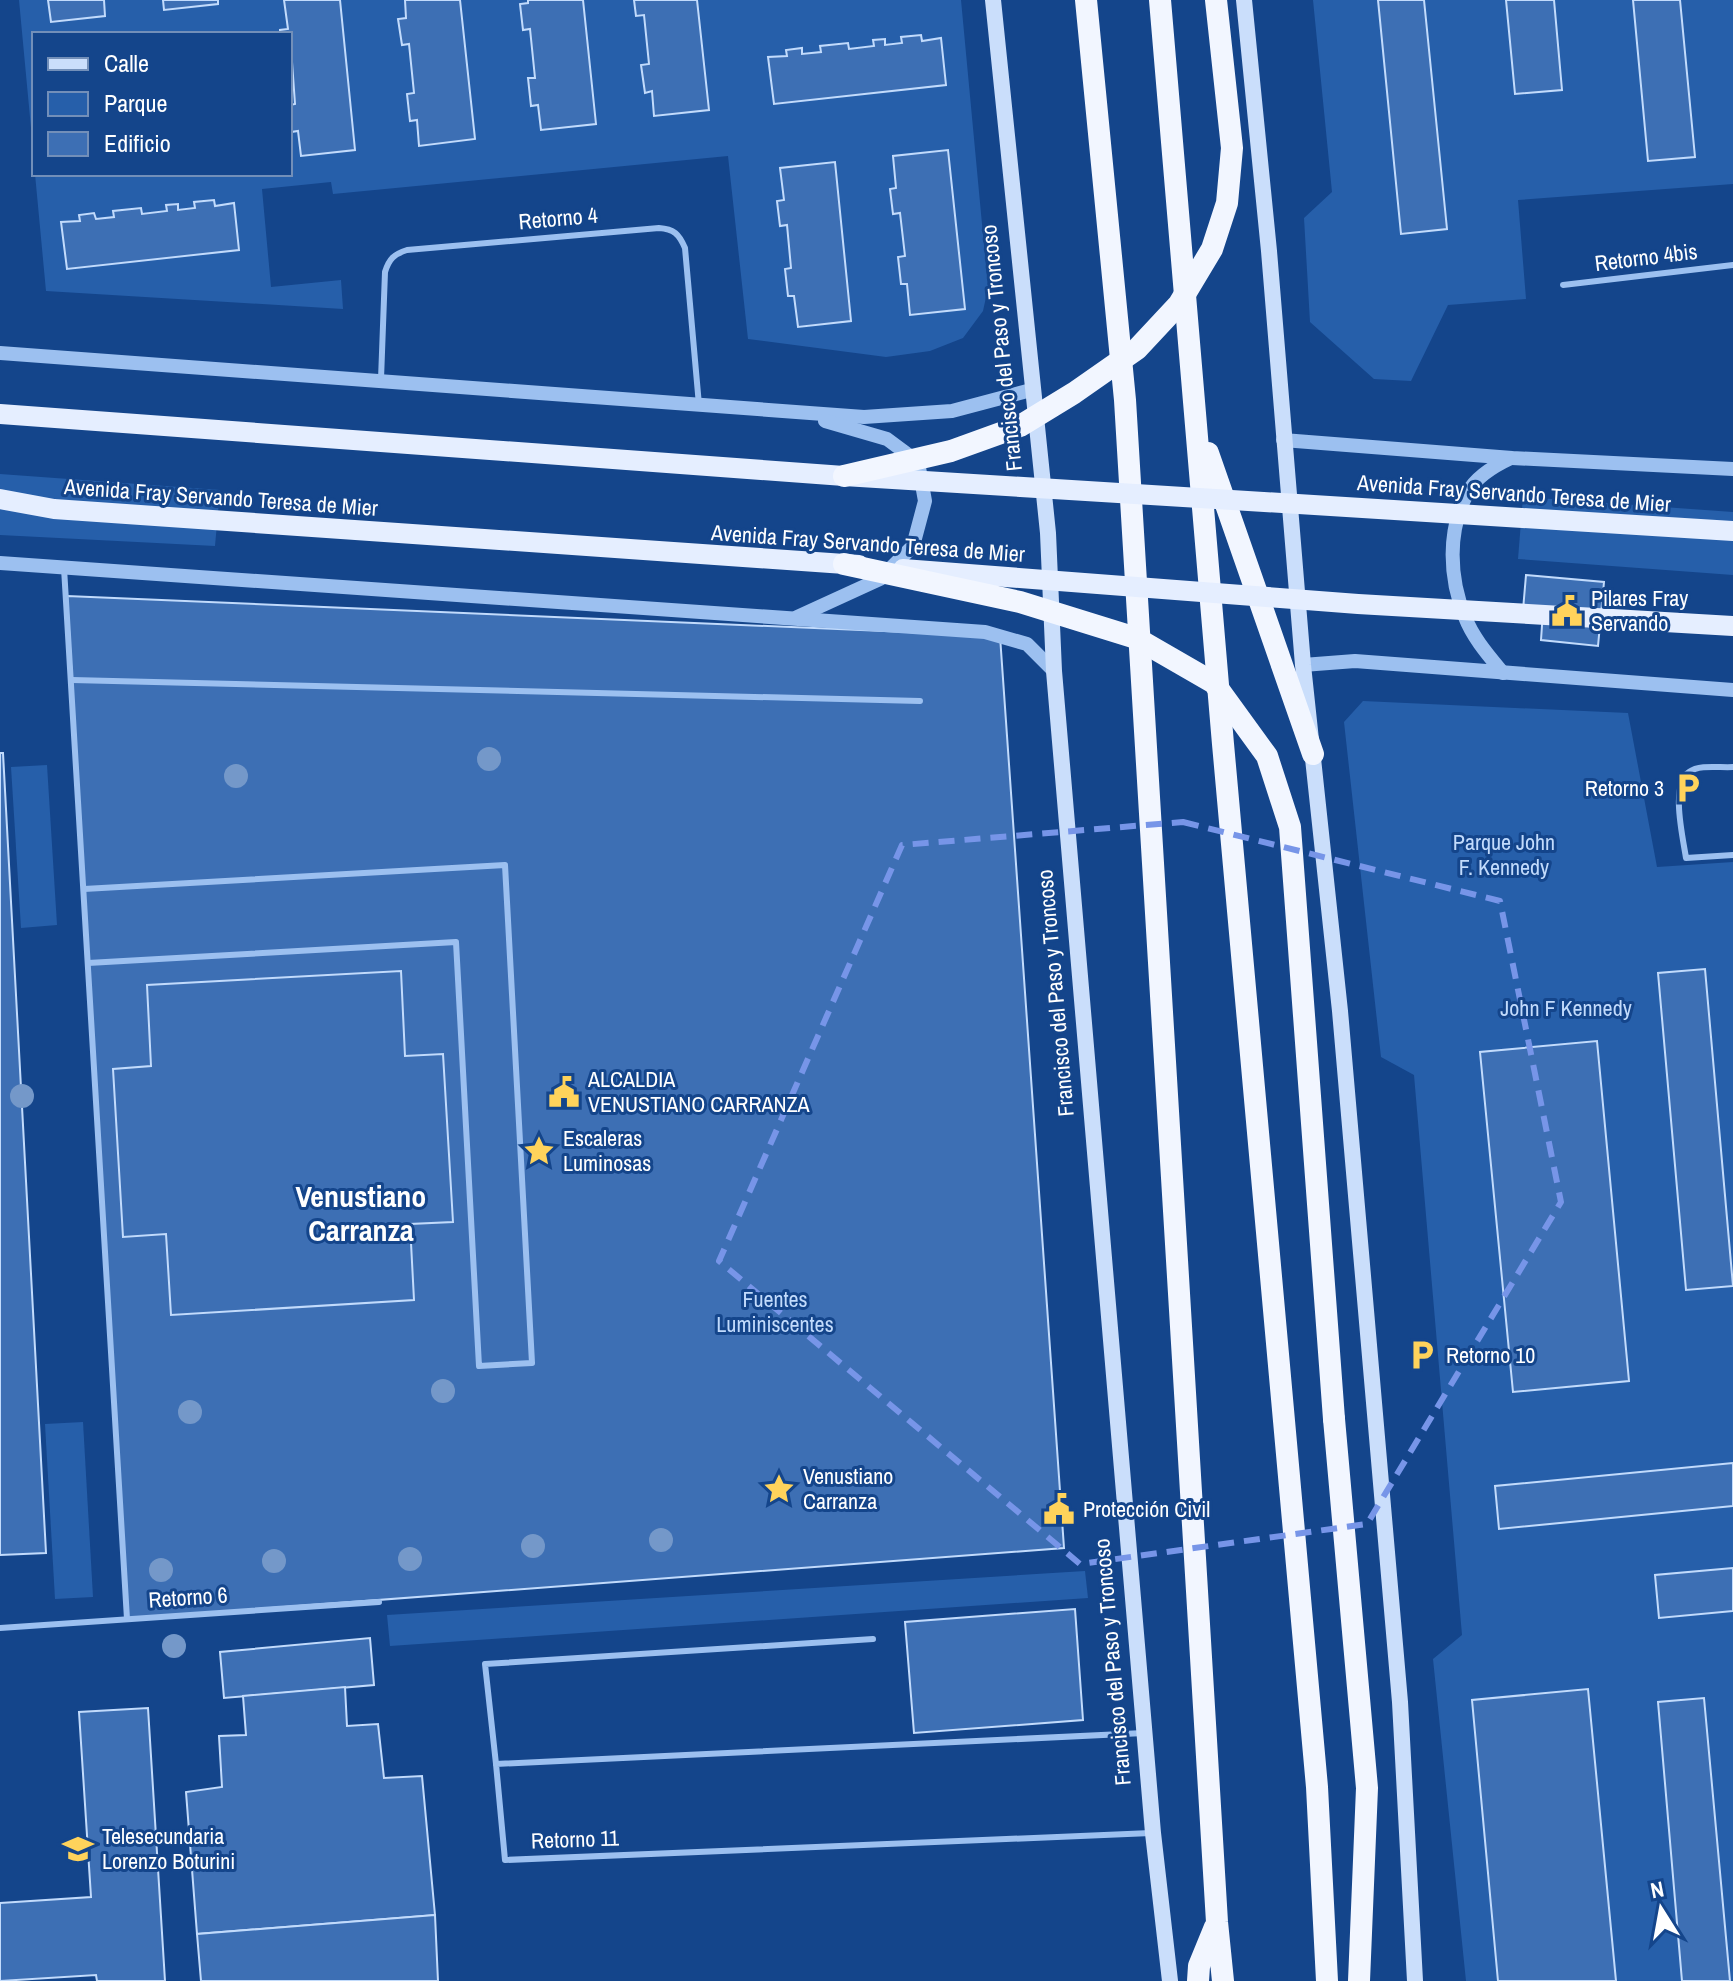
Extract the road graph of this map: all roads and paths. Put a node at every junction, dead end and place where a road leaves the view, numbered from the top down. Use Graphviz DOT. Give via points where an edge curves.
graph roads {
  1 [pos="993,0"];
  2 [pos="1086,0"];
  3 [pos="1160,0"];
  4 [pos="1216,0"];
  5 [pos="1244,0"];
  6 [pos="1733,265"];
  7 [pos="1563,285"];
  8 [pos="0,353"];
  9 [pos="381,379"];
  10 [pos="1031,390"];
  11 [pos="699,405"];
  12 [pos="771,409"];
  13 [pos="0,414"];
  14 [pos="1198,425"];
  15 [pos="1283,440"];
  16 [pos="1512,458"];
  17 [pos="1733,469"];
  18 [pos="844,476"];
  19 [pos="0,499"];
  20 [pos="1733,531"];
  21 [pos="0,563"];
  22 [pos="844,564"];
  23 [pos="64,568"];
  24 [pos="793,618"];
  25 [pos="1733,626"];
  26 [pos="1303,665"];
  27 [pos="1054,671"];
  28 [pos="1503,673"];
  29 [pos="72,680"];
  30 [pos="1733,690"];
  31 [pos="920,701"];
  32 [pos="1313,754"];
  33 [pos="1733,767"];
  34 [pos="1733,855"];
  35 [pos="84,889"];
  36 [pos="88,963"];
  37 [pos="379,1602"];
  38 [pos="127,1619"];
  39 [pos="0,1628"];
  40 [pos="873,1639"];
  41 [pos="1144,1733"];
  42 [pos="496,1764"];
  43 [pos="1153,1833"];
  44 [pos="1217,1922"];
  45 [pos="1170,1981"];
  46 [pos="1198,1981"];
  47 [pos="1223,1981"];
  48 [pos="1327,1981"];
  49 [pos="1359,1981"];
  50 [pos="1415,1981"];
  1 -- 10 [label="main road, Francisco del Paso y Troncoso"];
  2 -- 44 [label="highway" via="1125,400"];
  3 -- 14 [label="highway"];
  4 -- 18 [label="highway, bridge" via="1232,148 1227,203 1212,249 1179,304 1137,349 1020,426 951,451"];
  5 -- 15 [label="main road"];
  6 -- 7 [label="lane, Retorno 4bis"];
  8 -- 9 [label="street"];
  9 -- 11 [label="street"];
  9 -- 11 [label="lane, Retorno 4" via="385,272 396,253 659,228 671,229 685,248"];
  10 -- 12 [label="street" via="952,411 864,417"];
  10 -- 27 [label="main road, Francisco del Paso y Troncoso" via="1048,533"];
  11 -- 12 [label="street"];
  12 -- 24 [label="street" via="887,439 918,462 925,501 913,546 880,579"];
  13 -- 18 [label="main road, Avenida Fray Servando Teresa de Mier, bridge"];
  14 -- 32 [label="highway"];
  14 -- 48 [label="highway" via="1317,1787"];
  15 -- 16 [label="street, Avenida Fray Servando Teresa de Mier"];
  15 -- 26 [label="main road"];
  16 -- 17 [label="street, Avenida Fray Servando Teresa de Mier"];
  16 -- 28 [label="street" via="1469,490 1454,532 1452,577 1465,619"];
  18 -- 20 [label="main road, Avenida Fray Servando Teresa de Mier, bridge"];
  19 -- 22 [label="main road, Avenida Fray Servando Teresa de Mier, bridge" via="54,509"];
  21 -- 23 [label="street"];
  22 -- 25 [label="main road, Avenida Fray Servando Teresa de Mier, bridge" via="1358,604"];
  22 -- 49 [label="highway, bridge" via="1020,602 1136,638 1214,683 1267,756 1290,827 1367,1788"];
  23 -- 24 [label="street"];
  23 -- 29 [label="lane"];
  24 -- 27 [label="street" via="985,632 1027,644"];
  26 -- 28 [label="street" via="1355,661"];
  26 -- 32 [label="main road"];
  27 -- 41 [label="main road, Francisco del Paso y Troncoso"];
  28 -- 30 [label="street"];
  29 -- 31 [label="lane"];
  29 -- 35 [label="lane"];
  32 -- 50 [label="main road" via="1399,1687"];
  33 -- 34 [label="lane" via="1689,771 1678,793 1686,858"];
  35 -- 36 [label="lane"];
  35 -- 36 [label="lane" via="505,865 532,1363 479,1366 456,942"];
  36 -- 38 [label="lane"];
  37 -- 38 [label="lane, Retorno 6"];
  38 -- 39 [label="lane, Retorno 6"];
  40 -- 42 [label="lane" via="485,1664"];
  41 -- 42 [label="lane"];
  41 -- 43 [label="main road, Francisco del Paso y Troncoso"];
  42 -- 43 [label="lane, Retorno 11" via="505,1860"];
  43 -- 45 [label="main road, Francisco del Paso y Troncoso"];
  44 -- 46 [label="highway"];
  44 -- 47 [label="highway"];
}
